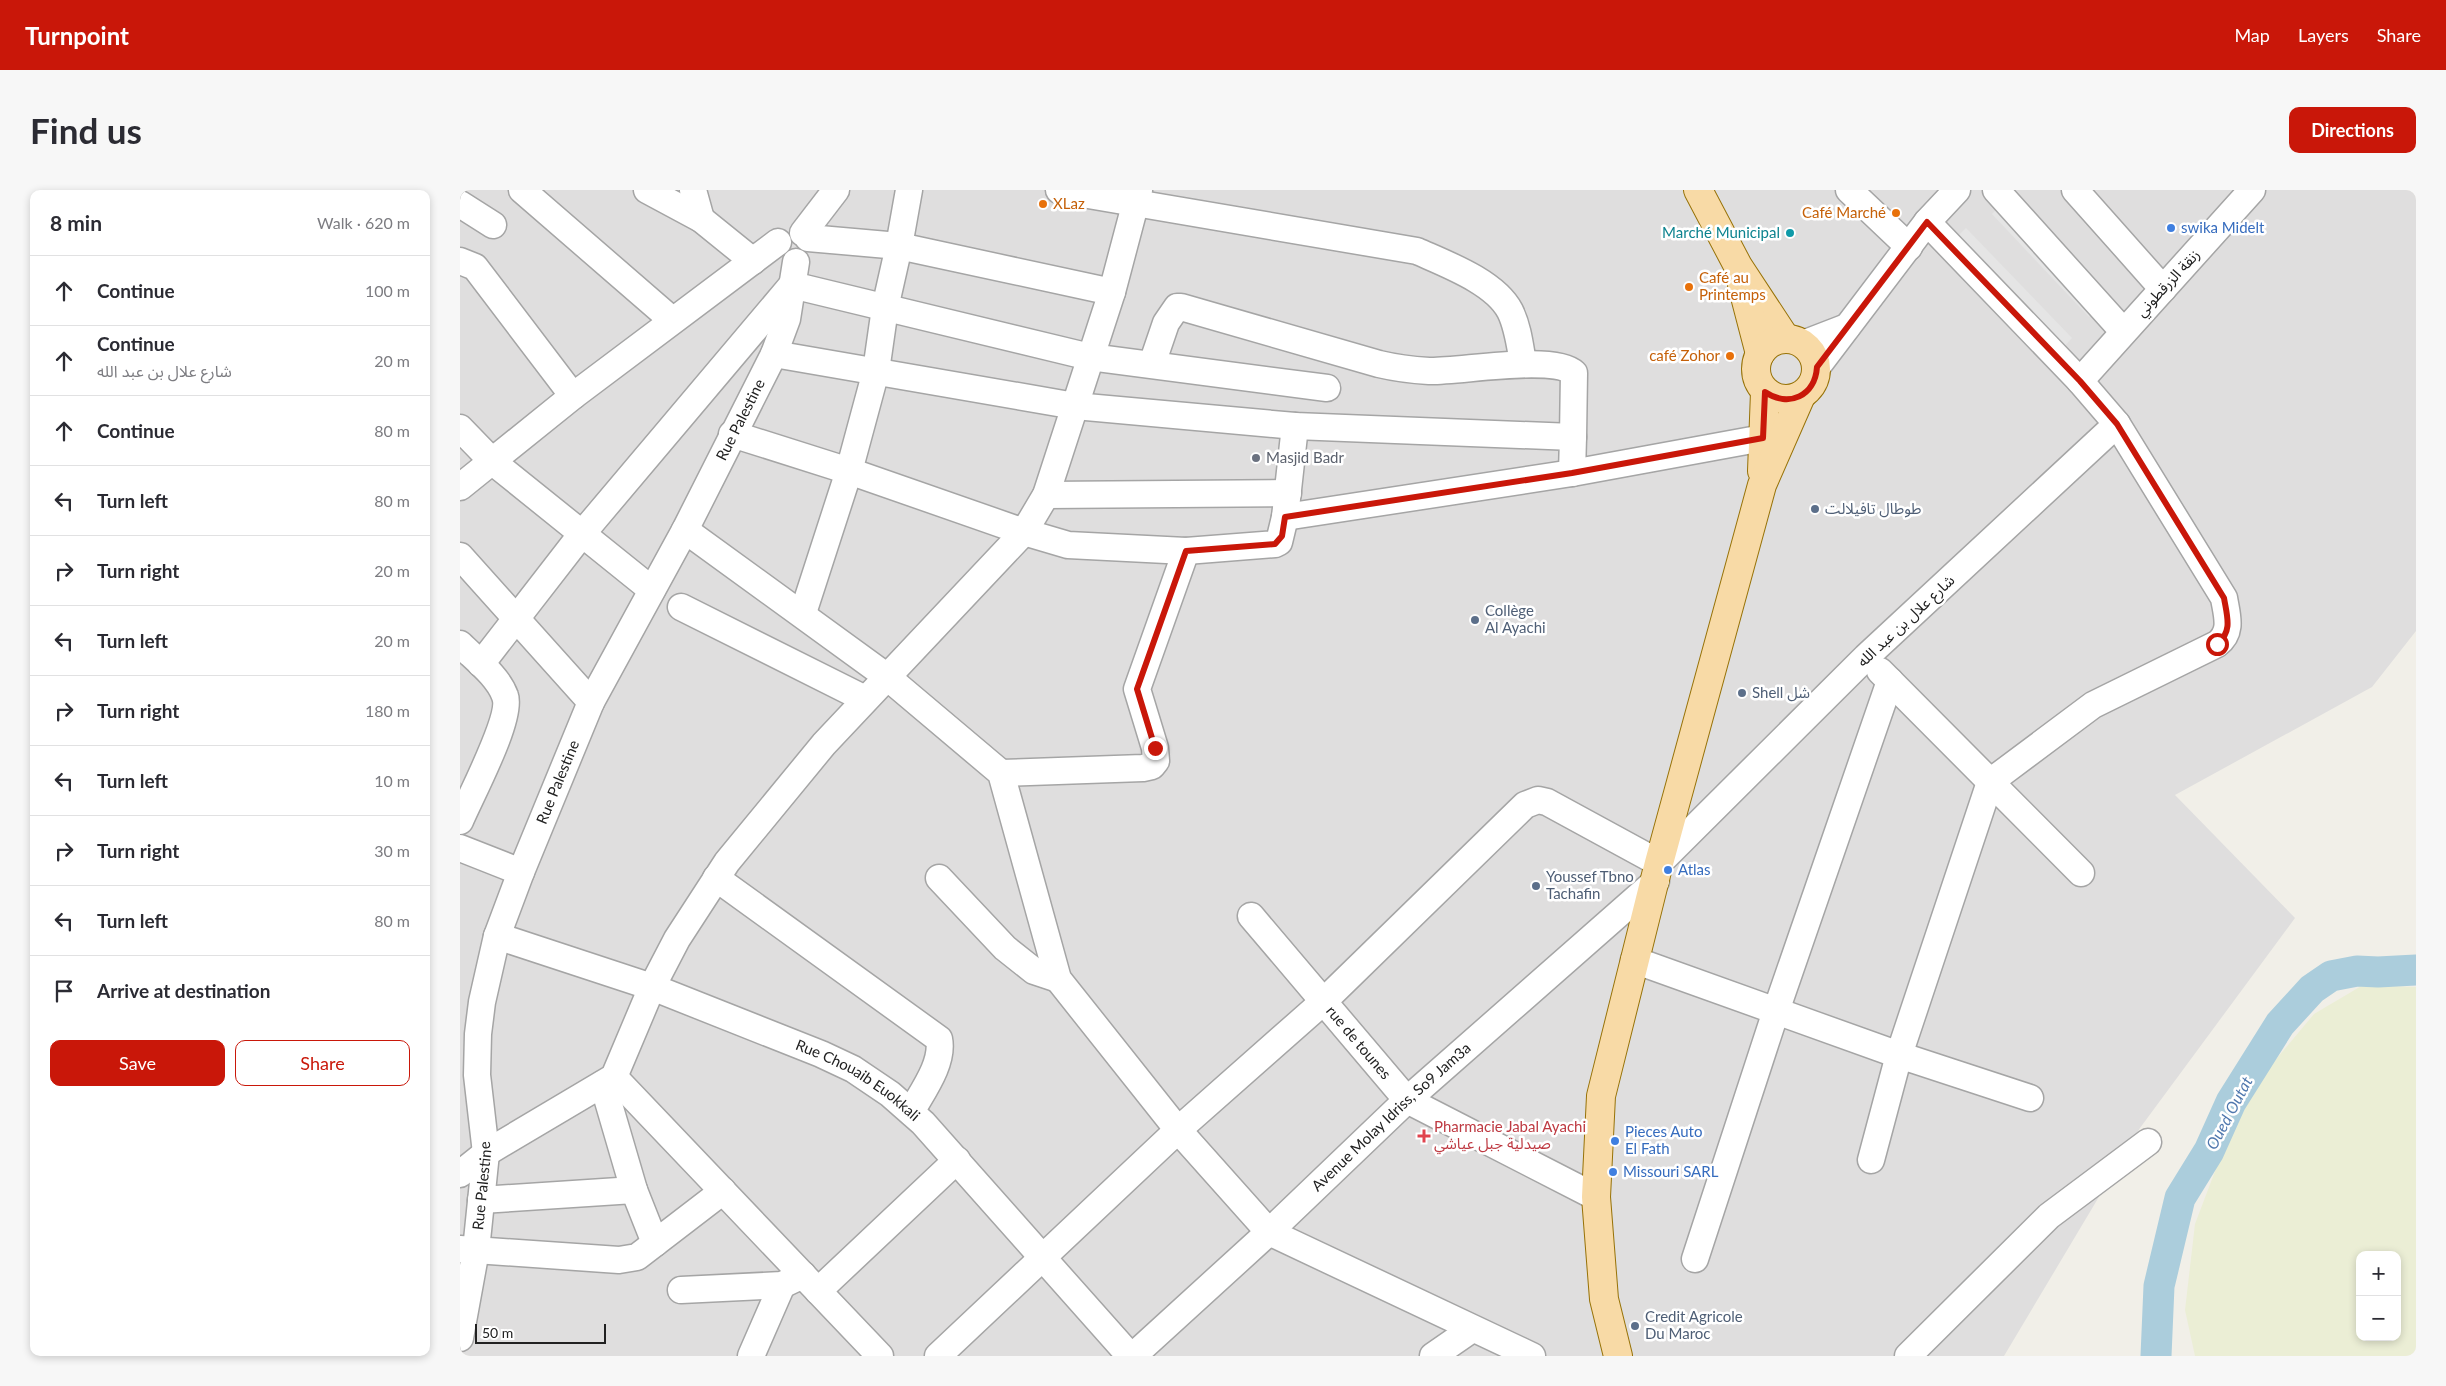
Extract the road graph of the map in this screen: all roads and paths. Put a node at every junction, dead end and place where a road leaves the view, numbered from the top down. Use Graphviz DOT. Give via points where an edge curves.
graph roads {
  1 [pos="522,190"];
  2 [pos="647,190"];
  3 [pos="694,190"];
  4 [pos="836,190"];
  5 [pos="909,190"];
  6 [pos="1059,190"];
  7 [pos="1698,190"];
  8 [pos="1849,190"];
  9 [pos="1996,190"];
  10 [pos="2075,190"];
  11 [pos="2252,190"];
  12 [pos="1955,191"];
  13 [pos="1137,197"];
  14 [pos="460,204"];
  15 [pos="701,219"];
  16 [pos="1927,222"];
  17 [pos="493,225"];
  18 [pos="806,235"];
  19 [pos="778,242"];
  20 [pos="900,246"];
  21 [pos="1909,247"];
  22 [pos="460,261"];
  23 [pos="753,261"];
  24 [pos="1738,266"];
  25 [pos="793,274"];
  26 [pos="2163,289"];
  27 [pos="1112,292"];
  28 [pos="885,308"];
  29 [pos="672,320"];
  30 [pos="1847,327"];
  31 [pos="2124,331"];
  32 [pos="1795,341"];
  33 [pos="1341,353"];
  34 [pos="774,354"];
  35 [pos="1760,354"];
  36 [pos="1090,357"];
  37 [pos="1523,363"];
  38 [pos="1152,364"];
  39 [pos="1817,367"];
  40 [pos="876,371"];
  41 [pos="2080,381"];
  42 [pos="1327,388"];
  43 [pos="1765,392"];
  44 [pos="573,396"];
  45 [pos="1801,396"];
  46 [pos="1076,406"];
  47 [pos="2117,424"];
  48 [pos="1303,427"];
  49 [pos="460,428"];
  50 [pos="732,434"];
  51 [pos="1573,437"];
  52 [pos="1763,438"];
  53 [pos="493,462"];
  54 [pos="848,471"];
  55 [pos="1572,473"];
  56 [pos="1762,485"];
  57 [pos="460,487"];
  58 [pos="1046,495"];
  59 [pos="1286,505"];
  60 [pos="685,530"];
  61 [pos="1024,532"];
  62 [pos="582,535"];
  63 [pos="1186,551"];
  64 [pos="460,556"];
  65 [pos="652,590"];
  66 [pos="681,607"];
  67 [pos="803,614"];
  68 [pos="516,620"];
  69 [pos="460,644"];
  70 [pos="1866,658"];
  71 [pos="480,664"];
  72 [pos="886,676"];
  73 [pos="1890,681"];
  74 [pos="866,699"];
  75 [pos="591,702"];
  76 [pos="1001,773"];
  77 [pos="1990,782"];
  78 [pos="460,821"];
  79 [pos="460,848"];
  80 [pos="521,872"];
  81 [pos="1657,872"];
  82 [pos="2081,873"];
  83 [pos="716,878"];
  84 [pos="938,878"];
  85 [pos="1251,916"];
  86 [pos="497,936"];
  87 [pos="1634,960"];
  88 [pos="1058,979"];
  89 [pos="652,987"];
  90 [pos="1324,1001"];
  91 [pos="1776,1011"];
  92 [pos="1899,1055"];
  93 [pos="468,1074"];
  94 [pos="609,1081"];
  95 [pos="2030,1098"];
  96 [pos="1407,1100"];
  97 [pos="911,1112"];
  98 [pos="1178,1130"];
  99 [pos="2148,1142"];
  100 [pos="486,1153"];
  101 [pos="956,1160"];
  102 [pos="1871,1160"];
  103 [pos="460,1174"];
  104 [pos="634,1190"];
  105 [pos="723,1192"];
  106 [pos="1596,1197"];
  107 [pos="482,1200"];
  108 [pos="1269,1232"];
  109 [pos="655,1244"];
  110 [pos="468,1249"];
  111 [pos="1040,1258"];
  112 [pos="1696,1259"];
  113 [pos="801,1284"];
  114 [pos="681,1290"];
  115 [pos="1472,1329"];
  116 [pos="460,1338"];
  117 [pos="751,1356"];
  118 [pos="880,1356"];
  119 [pos="938,1356"];
  120 [pos="1132,1356"];
  121 [pos="1433,1356"];
  122 [pos="1532,1356"];
  123 [pos="1618,1356"];
  124 [pos="1908,1356"];
  1 -- 29 [label="street"];
  2 -- 15 [label="street"];
  3 -- 15 [label="street"];
  4 -- 18 [label="street"];
  5 -- 20 [label="street"];
  6 -- 13 [label="street"];
  7 -- 24 [label="main road"];
  8 -- 21 [label="street"];
  9 -- 31 [label="street"];
  10 -- 26 [label="street"];
  11 -- 26 [label="street, زنقة الزرقطوني"];
  12 -- 16 [label="street"];
  13 -- 27 [label="street"];
  13 -- 37 [label="street" via="1417,251 1459,270 1497,294 1510,310"];
  14 -- 17 [label="street"];
  15 -- 23 [label="street"];
  16 -- 21 [label="street"];
  16 -- 41 [label="street"];
  18 -- 19 [label="street" via="790,230"];
  18 -- 20 [label="street"];
  18 -- 25 [label="street" via="810,251"];
  19 -- 23 [label="street"];
  19 -- 25 [label="street" via="780,254"];
  20 -- 27 [label="street"];
  20 -- 28 [label="street"];
  21 -- 30 [label="street"];
  22 -- 44 [label="street" via="475,267"];
  23 -- 29 [label="street"];
  24 -- 32 [label="main road"];
  24 -- 35 [label="main road"];
  25 -- 28 [label="street"];
  25 -- 34 [label="street, Rue Palestine" via="787,319"];
  25 -- 62 [label="street"];
  26 -- 31 [label="street, زنقة الزرقطوني"];
  27 -- 36 [label="street"];
  28 -- 36 [label="street"];
  28 -- 40 [label="street"];
  29 -- 44 [label="street"];
  30 -- 32 [label="street"];
  30 -- 39 [label="street"];
  31 -- 41 [label="street, زنقة الزرقطوني"];
  32 -- 35 [label="main road" via="1776,340"];
  32 -- 39 [label="main road" via="1810,350"];
  33 -- 37 [label="street" via="1379,364 1421,370"];
  33 -- 38 [label="street" via="1181,307 1166,323"];
  33 -- 42 [label="street"];
  34 -- 40 [label="street"];
  34 -- 50 [label="street, Rue Palestine"];
  35 -- 43 [label="main road" via="1756,373"];
  36 -- 38 [label="street"];
  36 -- 46 [label="street"];
  37 -- 51 [label="street" via="1563,367 1574,373"];
  38 -- 42 [label="street"];
  39 -- 45 [label="main road" via="1814,384"];
  40 -- 46 [label="street"];
  40 -- 54 [label="street"];
  41 -- 47 [label="street"];
  42 -- 48 [label="street"];
  43 -- 45 [label="main road" via="1782,400"];
  43 -- 52 [label="main road"];
  44 -- 53 [label="street"];
  45 -- 56 [label="main road"];
  46 -- 48 [label="street"];
  46 -- 58 [label="street"];
  47 -- 70 [label="street, شارع علال بن عبد الله"];
  47 -- 77 [label="street" via="2224,598 2228,631 2217,644 2093,705"];
  48 -- 51 [label="street"];
  48 -- 59 [label="street"];
  49 -- 53 [label="street"];
  50 -- 54 [label="street"];
  50 -- 60 [label="street, Rue Palestine"];
  51 -- 55 [label="street"];
  52 -- 55 [label="street"];
  52 -- 56 [label="main road"];
  53 -- 57 [label="street"];
  53 -- 62 [label="street"];
  54 -- 61 [label="street"];
  54 -- 67 [label="street"];
  55 -- 59 [label="street"];
  56 -- 81 [label="main road"];
  58 -- 59 [label="street"];
  58 -- 61 [label="street"];
  59 -- 63 [label="street" via="1282,536 1275,544"];
  60 -- 65 [label="street, Rue Palestine"];
  60 -- 67 [label="street"];
  61 -- 63 [label="street" via="1068,545"];
  61 -- 72 [label="street"];
  62 -- 65 [label="street"];
  62 -- 68 [label="street"];
  63 -- 76 [label="street" via="1137,689 1155,748 1156,761 1152,766"];
  64 -- 68 [label="street"];
  65 -- 75 [label="street, Rue Palestine"];
  66 -- 74 [label="street"];
  67 -- 72 [label="street"];
  68 -- 71 [label="street"];
  68 -- 75 [label="street"];
  69 -- 71 [label="street"];
  70 -- 73 [label="street"];
  70 -- 81 [label="street, شارع علال بن عبد الله"];
  71 -- 78 [label="street" via="506,697 506,714"];
  72 -- 74 [label="street"];
  72 -- 76 [label="street"];
  73 -- 77 [label="street"];
  73 -- 91 [label="street"];
  74 -- 83 [label="street" via="782,794"];
  75 -- 80 [label="street, Rue Palestine"];
  76 -- 88 [label="street"];
  77 -- 82 [label="street"];
  77 -- 92 [label="street"];
  79 -- 80 [label="street"];
  80 -- 86 [label="street, Rue Palestine"];
  81 -- 87 [label="main road"];
  81 -- 90 [label="street" via="1547,802 1538,800 1525,805"];
  81 -- 96 [label="street, Avenue Molay Idriss, So9 Jam3a"];
  83 -- 89 [label="street" via="677,939"];
  83 -- 97 [label="street" via="939,1039 941,1050"];
  84 -- 88 [label="street" via="1005,948 1034,971"];
  85 -- 90 [label="street, rue de tounes"];
  86 -- 89 [label="street, Rue Chouaib Euokkali"];
  86 -- 93 [label="street, Rue Palestine"];
  87 -- 91 [label="street"];
  87 -- 106 [label="main road" via="1601,1096"];
  88 -- 98 [label="street"];
  89 -- 94 [label="street"];
  89 -- 97 [label="street, Rue Chouaib Euokkali" via="853,1069"];
  90 -- 96 [label="street, rue de tounes"];
  90 -- 98 [label="street"];
  91 -- 92 [label="street"];
  91 -- 112 [label="street"];
  92 -- 95 [label="street"];
  92 -- 102 [label="street"];
  93 -- 100 [label="street, Rue Palestine"];
  94 -- 100 [label="street"];
  94 -- 104 [label="street"];
  94 -- 105 [label="street"];
  96 -- 106 [label="street, rue de tounes"];
  96 -- 108 [label="street, Avenue Molay Idriss, So9 Jam3a"];
  97 -- 101 [label="street, Rue Chouaib Euokkali"];
  98 -- 108 [label="street"];
  98 -- 111 [label="street"];
  99 -- 124 [label="street" via="2049,1216"];
  100 -- 103 [label="street"];
  100 -- 107 [label="street, Rue Palestine"];
  101 -- 111 [label="street, Rue Chouaib Euokkali"];
  101 -- 113 [label="street"];
  104 -- 107 [label="street"];
  104 -- 109 [label="street"];
  105 -- 109 [label="street"];
  105 -- 113 [label="street"];
  106 -- 123 [label="main road" via="1604,1299"];
  107 -- 110 [label="street, Rue Palestine"];
  108 -- 115 [label="street"];
  108 -- 120 [label="street, Avenue Molay Idriss, So9 Jam3a"];
  109 -- 110 [label="street" via="637,1257 619,1260"];
  110 -- 116 [label="street, Rue Palestine"];
  111 -- 119 [label="street"];
  111 -- 120 [label="street, Rue Chouaib Euokkali"];
  113 -- 114 [label="street"];
  113 -- 117 [label="street"];
  113 -- 118 [label="street"];
  115 -- 121 [label="street"];
  115 -- 122 [label="street"];
}
